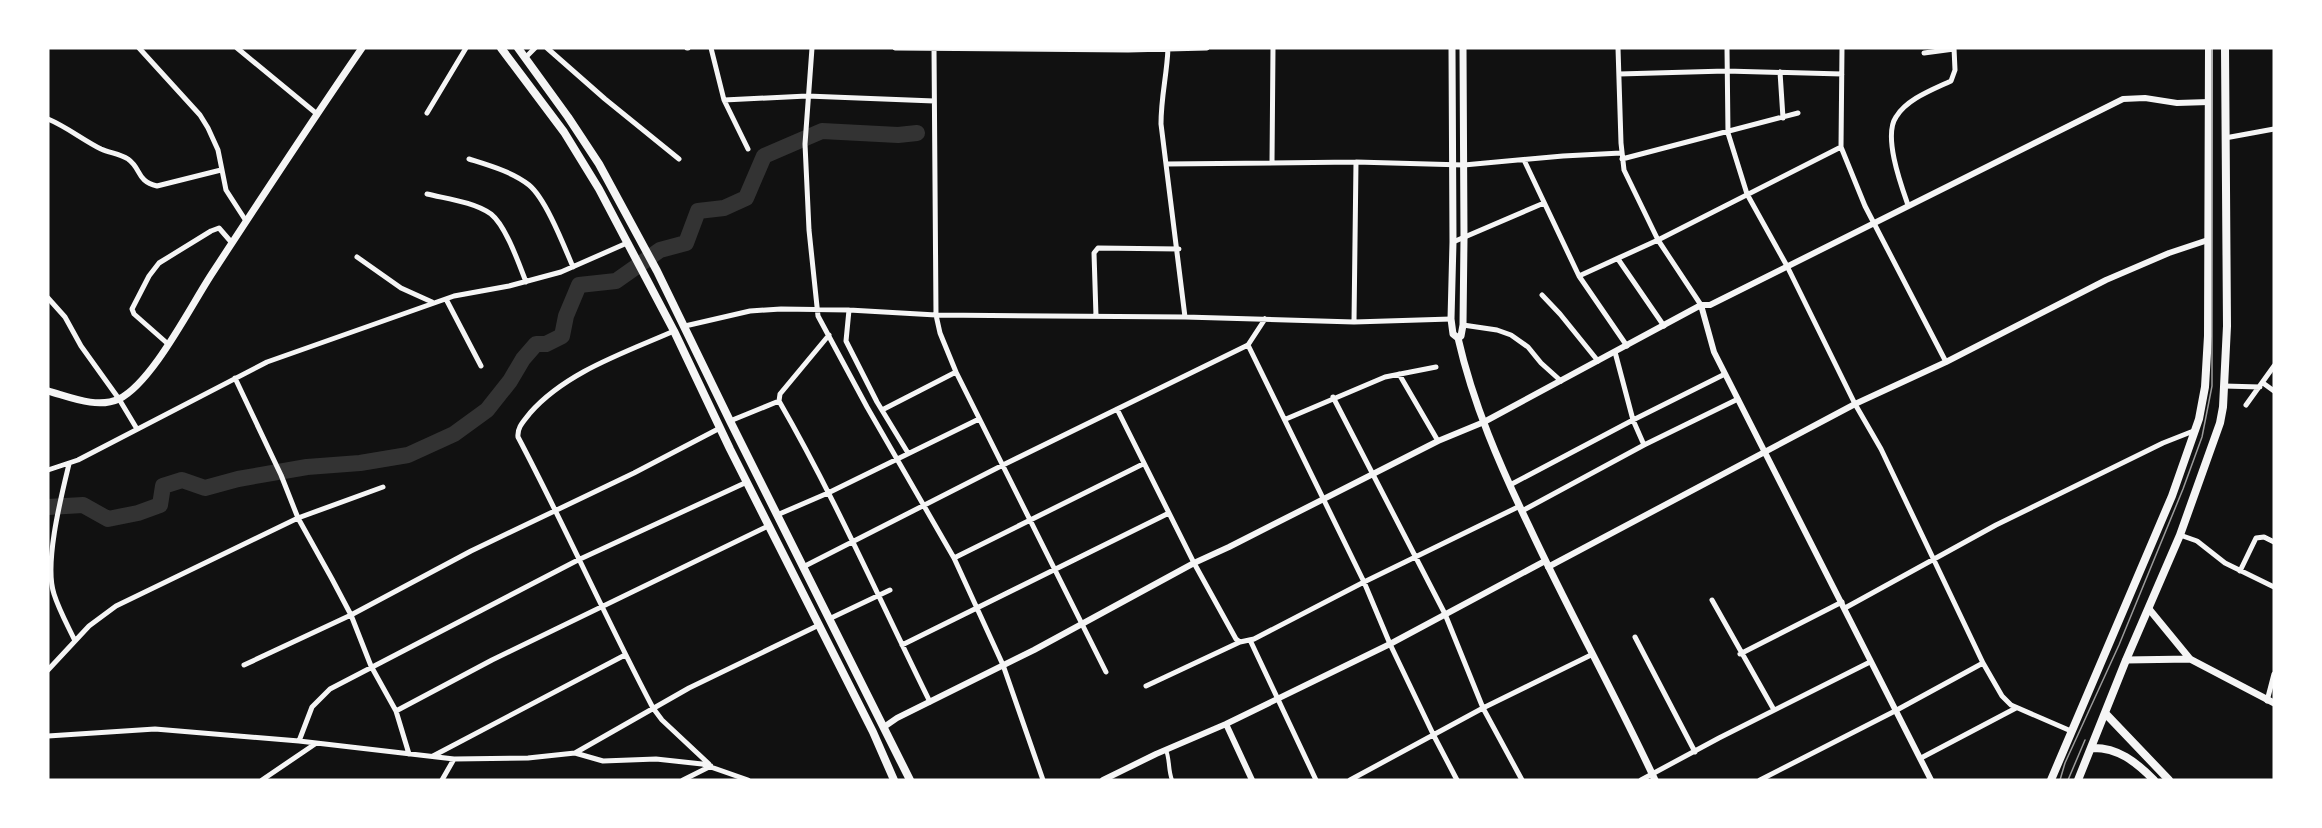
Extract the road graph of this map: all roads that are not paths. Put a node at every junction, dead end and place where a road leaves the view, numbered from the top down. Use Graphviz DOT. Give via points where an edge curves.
graph roads {
  1 [pos="140,48"];
  2 [pos="237,48"];
  3 [pos="362,48"];
  4 [pos="466,48"];
  5 [pos="501,48"];
  6 [pos="518,48"];
  7 [pos="536,48"];
  8 [pos="547,48"];
  9 [pos="711,48"];
  10 [pos="812,48"];
  11 [pos="895,48"];
  12 [pos="934,48"];
  13 [pos="1208,48"];
  14 [pos="1273,48"];
  15 [pos="1452,48"];
  16 [pos="1463,48"];
  17 [pos="1618,48"];
  18 [pos="1727,48"];
  19 [pos="1842,48"];
  20 [pos="2209,48"];
  21 [pos="2225,48"];
  22 [pos="1058,49"];
  23 [pos="1168,49"];
  24 [pos="1954,49"];
  25 [pos="1924,53"];
  26 [pos="525,58"];
  27 [pos="1726,71"];
  28 [pos="1780,72"];
  29 [pos="1620,74"];
  30 [pos="1842,74"];
  31 [pos="807,96"];
  32 [pos="724,100"];
  33 [pos="934,101"];
  34 [pos="2209,102"];
  35 [pos="427,113"];
  36 [pos="1798,113"];
  37 [pos="317,114"];
  38 [pos="1783,118"];
  39 [pos="48,119"];
  40 [pos="2274,129"];
  41 [pos="1728,133"];
  42 [pos="2225,138"];
  43 [pos="1841,147"];
  44 [pos="748,148"];
  45 [pos="1622,156"];
  46 [pos="469,159"];
  47 [pos="679,159"];
  48 [pos="1524,160"];
  49 [pos="1272,162"];
  50 [pos="1356,162"];
  51 [pos="1166,164"];
  52 [pos="1453,165"];
  53 [pos="1464,165"];
  54 [pos="221,170"];
  55 [pos="428,194"];
  56 [pos="1747,194"];
  57 [pos="1544,204"];
  58 [pos="1908,205"];
  59 [pos="246,221"];
  60 [pos="1874,222"];
  61 [pos="1464,238"];
  62 [pos="1658,240"];
  63 [pos="2208,240"];
  64 [pos="1453,242"];
  65 [pos="232,243"];
  66 [pos="627,243"];
  67 [pos="1179,249"];
  68 [pos="357,257"];
  69 [pos="1617,259"];
  70 [pos="1787,266"];
  71 [pos="573,267"];
  72 [pos="1579,276"];
  73 [pos="526,282"];
  74 [pos="1542,296"];
  75 [pos="48,298"];
  76 [pos="446,299"];
  77 [pos="433,302"];
  78 [pos="1701,305"];
  79 [pos="816,309"];
  80 [pos="849,310"];
  81 [pos="936,315"];
  82 [pos="1096,316"];
  83 [pos="1185,317"];
  84 [pos="1265,319"];
  85 [pos="1451,319"];
  86 [pos="1354,322"];
  87 [pos="1462,325"];
  88 [pos="685,326"];
  89 [pos="1664,326"];
  90 [pos="674,331"];
  91 [pos="829,335"];
  92 [pos="845,337"];
  93 [pos="1458,338"];
  94 [pos="833,343"];
  95 [pos="168,344"];
  96 [pos="1248,345"];
  97 [pos="1627,346"];
  98 [pos="1615,352"];
  99 [pos="1598,361"];
  100 [pos="1946,362"];
  101 [pos="481,366"];
  102 [pos="2274,366"];
  103 [pos="1436,367"];
  104 [pos="956,372"];
  105 [pos="1399,374"];
  106 [pos="1725,374"];
  107 [pos="235,378"];
  108 [pos="1561,381"];
  109 [pos="2262,385"];
  110 [pos="2224,386"];
  111 [pos="2274,391"];
  112 [pos="48,392"];
  113 [pos="1333,397"];
  114 [pos="119,399"];
  115 [pos="1738,399"];
  116 [pos="778,401"];
  117 [pos="877,402"];
  118 [pos="1855,404"];
  119 [pos="2246,405"];
  120 [pos="867,407"];
  121 [pos="1117,409"];
  122 [pos="882,410"];
  123 [pos="979,419"];
  124 [pos="1286,419"];
  125 [pos="1633,420"];
  126 [pos="730,421"];
  127 [pos="1484,423"];
  128 [pos="720,428"];
  129 [pos="137,429"];
  130 [pos="2196,430"];
  131 [pos="1438,441"];
  132 [pos="1644,445"];
  133 [pos="1763,451"];
  134 [pos="908,453"];
  135 [pos="896,459"];
  136 [pos="69,464"];
  137 [pos="1143,464"];
  138 [pos="1004,465"];
  139 [pos="48,470"];
  140 [pos="1372,475"];
  141 [pos="747,482"];
  142 [pos="1510,485"];
  143 [pos="383,487"];
  144 [pos="828,493"];
  145 [pos="1324,499"];
  146 [pos="925,504"];
  147 [pos="1521,508"];
  148 [pos="557,510"];
  149 [pos="1169,513"];
  150 [pos="777,515"];
  151 [pos="298,518"];
  152 [pos="1030,519"];
  153 [pos="768,526"];
  154 [pos="2180,535"];
  155 [pos="2274,542"];
  156 [pos="853,543"];
  157 [pos="954,558"];
  158 [pos="1415,558"];
  159 [pos="1933,559"];
  160 [pos="578,560"];
  161 [pos="1194,563"];
  162 [pos="1547,564"];
  163 [pos="803,567"];
  164 [pos="1055,569"];
  165 [pos="2240,571"];
  166 [pos="1364,582"];
  167 [pos="2274,587"];
  168 [pos="890,591"];
  169 [pos="877,596"];
  170 [pos="1712,600"];
  171 [pos="1844,605"];
  172 [pos="603,607"];
  173 [pos="976,607"];
  174 [pos="2149,609"];
  175 [pos="1445,614"];
  176 [pos="351,615"];
  177 [pos="829,619"];
  178 [pos="1081,624"];
  179 [pos="819,625"];
  180 [pos="1635,637"];
  181 [pos="1250,640"];
  182 [pos="75,641"];
  183 [pos="1240,642"];
  184 [pos="1390,644"];
  185 [pos="902,645"];
  186 [pos="1740,654"];
  187 [pos="625,655"];
  188 [pos="1592,655"];
  189 [pos="2190,659"];
  190 [pos="2126,660"];
  191 [pos="1870,662"];
  192 [pos="1983,663"];
  193 [pos="244,664"];
  194 [pos="1003,665"];
  195 [pos="371,666"];
  196 [pos="48,670"];
  197 [pos="1106,672"];
  198 [pos="2274,674"];
  199 [pos="1146,686"];
  200 [pos="1279,698"];
  201 [pos="930,702"];
  202 [pos="2271,702"];
  203 [pos="652,708"];
  204 [pos="1483,708"];
  205 [pos="2016,708"];
  206 [pos="1774,710"];
  207 [pos="396,711"];
  208 [pos="1895,711"];
  209 [pos="2105,713"];
  210 [pos="1226,724"];
  211 [pos="884,727"];
  212 [pos="2071,730"];
  213 [pos="873,732"];
  214 [pos="48,736"];
  215 [pos="1434,736"];
  216 [pos="299,741"];
  217 [pos="315,744"];
  218 [pos="2091,748"];
  219 [pos="1165,750"];
  220 [pos="575,753"];
  221 [pos="1695,753"];
  222 [pos="409,754"];
  223 [pos="433,756"];
  224 [pos="1921,758"];
  225 [pos="454,759"];
  226 [pos="710,765"];
  227 [pos="1654,777"];
  228 [pos="262,780"];
  229 [pos="442,780"];
  230 [pos="683,780"];
  231 [pos="748,780"];
  232 [pos="894,780"];
  233 [pos="910,780"];
  234 [pos="1043,780"];
  235 [pos="1102,780"];
  236 [pos="1172,780"];
  237 [pos="1252,780"];
  238 [pos="1316,780"];
  239 [pos="1350,780"];
  240 [pos="1457,780"];
  241 [pos="1522,780"];
  242 [pos="1641,780"];
  243 [pos="1760,780"];
  244 [pos="1931,780"];
  245 [pos="2050,780"];
  246 [pos="2078,780"];
  247 [pos="2154,780"];
  248 [pos="2169,780"];
  1 -- 54 [label="street" via="200,115 216,144"];
  2 -- 37 [label="street"];
  3 -- 37 [label="main road"];
  4 -- 35 [label="street"];
  5 -- 66 [label="main road" via="579,155"];
  6 -- 26 [label="main road"];
  7 -- 26 [label="street"];
  8 -- 47 [label="street"];
  9 -- 32 [label="street"];
  10 -- 31 [label="street"];
  11 -- 12 [label="street"];
  12 -- 22 [label="street"];
  12 -- 33 [label="street"];
  13 -- 23 [label="street"];
  14 -- 49 [label="street"];
  15 -- 52 [label="main road"];
  16 -- 53 [label="main road"];
  17 -- 29 [label="street"];
  18 -- 27 [label="street"];
  19 -- 30 [label="street"];
  20 -- 34 [label="main road"];
  21 -- 42 [label="main road"];
  22 -- 23 [label="street"];
  23 -- 51 [label="street" via="1161,99"];
  24 -- 25 [label="street"];
  24 -- 58 [label="street" via="1951,81 1905,107 1893,124 1894,157"];
  26 -- 88 [label="main road" via="599,164"];
  27 -- 28 [label="street"];
  27 -- 29 [label="street"];
  27 -- 41 [label="street"];
  28 -- 30 [label="street"];
  28 -- 38 [label="street"];
  29 -- 45 [label="street"];
  30 -- 43 [label="street"];
  31 -- 32 [label="street"];
  31 -- 33 [label="street"];
  31 -- 79 [label="street" via="805,144"];
  32 -- 44 [label="street"];
  33 -- 81 [label="street"];
  34 -- 58 [label="street" via="2123,99"];
  34 -- 63 [label="main road"];
  36 -- 38 [label="street"];
  37 -- 59 [label="main road"];
  38 -- 41 [label="street"];
  39 -- 54 [label="street" via="126,158 140,178 152,185"];
  40 -- 42 [label="street"];
  41 -- 45 [label="street"];
  41 -- 56 [label="street"];
  42 -- 110 [label="main road" via="2228,247"];
  43 -- 56 [label="street"];
  43 -- 60 [label="street"];
  45 -- 48 [label="street"];
  45 -- 62 [label="street" via="1631,187"];
  46 -- 71 [label="street" via="530,185"];
  48 -- 53 [label="street"];
  48 -- 57 [label="street"];
  49 -- 50 [label="street"];
  49 -- 51 [label="street"];
  50 -- 52 [label="street"];
  50 -- 86 [label="street"];
  51 -- 67 [label="street"];
  52 -- 53 [label="street"];
  52 -- 64 [label="main road"];
  53 -- 61 [label="main road"];
  54 -- 59 [label="street" via="230,199"];
  55 -- 73 [label="street" via="475,206 492,215"];
  56 -- 62 [label="street"];
  56 -- 70 [label="street"];
  57 -- 61 [label="street"];
  57 -- 72 [label="street"];
  58 -- 60 [label="street"];
  59 -- 65 [label="main road"];
  60 -- 70 [label="street"];
  60 -- 100 [label="street"];
  61 -- 64 [label="street"];
  61 -- 87 [label="main road"];
  62 -- 69 [label="street"];
  62 -- 78 [label="street"];
  63 -- 100 [label="street" via="2106,280"];
  63 -- 130 [label="main road" via="2205,387"];
  64 -- 85 [label="main road"];
  65 -- 95 [label="main road"];
  65 -- 95 [label="street" via="222,230 211,231 159,264 149,276 132,309"];
  66 -- 71 [label="street"];
  66 -- 90 [label="main road"];
  67 -- 82 [label="street" via="1098,248 1094,253"];
  67 -- 83 [label="street"];
  68 -- 77 [label="street" via="401,288"];
  69 -- 72 [label="street"];
  69 -- 89 [label="street"];
  70 -- 78 [label="street" via="1710,305"];
  70 -- 118 [label="street"];
  71 -- 73 [label="street"];
  72 -- 97 [label="street"];
  73 -- 76 [label="street"];
  74 -- 99 [label="street"];
  75 -- 114 [label="street"];
  76 -- 77 [label="street"];
  76 -- 101 [label="street"];
  77 -- 107 [label="street" via="267,362"];
  78 -- 89 [label="street"];
  78 -- 106 [label="street" via="1714,352"];
  79 -- 80 [label="street"];
  79 -- 88 [label="street" via="750,311"];
  79 -- 91 [label="street"];
  80 -- 81 [label="street"];
  80 -- 92 [label="street"];
  81 -- 82 [label="street"];
  81 -- 104 [label="street"];
  82 -- 83 [label="street"];
  83 -- 84 [label="street"];
  84 -- 86 [label="street"];
  84 -- 96 [label="street"];
  85 -- 86 [label="street"];
  85 -- 93 [label="main road" via="1453,334"];
  87 -- 93 [label="main road"];
  87 -- 108 [label="street" via="1511,335"];
  88 -- 90 [label="street"];
  88 -- 126 [label="main road"];
  89 -- 97 [label="street"];
  90 -- 128 [label="main road"];
  90 -- 148 [label="street" via="595,366 552,391 521,423 518,437"];
  91 -- 94 [label="street"];
  91 -- 116 [label="street"];
  92 -- 94 [label="street"];
  92 -- 117 [label="street"];
  93 -- 127 [label="main road"];
  94 -- 120 [label="street"];
  95 -- 114 [label="main road" via="143,380"];
  96 -- 121 [label="street"];
  96 -- 124 [label="street"];
  97 -- 98 [label="street"];
  98 -- 99 [label="street"];
  98 -- 125 [label="street"];
  99 -- 108 [label="street"];
  100 -- 118 [label="street"];
  102 -- 109 [label="street"];
  103 -- 105 [label="street"];
  104 -- 122 [label="street"];
  104 -- 123 [label="street"];
  105 -- 113 [label="street"];
  105 -- 131 [label="street"];
  106 -- 115 [label="street"];
  106 -- 125 [label="street"];
  107 -- 129 [label="street"];
  107 -- 151 [label="street"];
  108 -- 127 [label="street"];
  109 -- 110 [label="street"];
  109 -- 111 [label="street"];
  109 -- 119 [label="street"];
  110 -- 154 [label="main road" via="2220,423"];
  112 -- 114 [label="main road" via="95,403"];
  113 -- 124 [label="street"];
  113 -- 140 [label="street"];
  114 -- 129 [label="street"];
  115 -- 132 [label="street"];
  115 -- 133 [label="street"];
  116 -- 126 [label="street"];
  116 -- 144 [label="street"];
  117 -- 120 [label="street"];
  117 -- 122 [label="street"];
  118 -- 133 [label="street"];
  118 -- 159 [label="street"];
  120 -- 135 [label="street"];
  121 -- 137 [label="street"];
  121 -- 138 [label="street"];
  122 -- 134 [label="street"];
  123 -- 134 [label="street"];
  123 -- 138 [label="street"];
  124 -- 145 [label="street"];
  125 -- 132 [label="street"];
  125 -- 142 [label="street"];
  126 -- 150 [label="main road"];
  127 -- 131 [label="street"];
  127 -- 142 [label="main road"];
  128 -- 141 [label="main road"];
  128 -- 148 [label="street"];
  129 -- 136 [label="street"];
  130 -- 159 [label="street" via="2105,470"];
  130 -- 212 [label="main road" via="2172,496"];
  131 -- 140 [label="street"];
  132 -- 147 [label="street"];
  133 -- 162 [label="street"];
  133 -- 171 [label="street"];
  134 -- 135 [label="street"];
  135 -- 144 [label="street"];
  135 -- 146 [label="street"];
  136 -- 139 [label="street"];
  136 -- 182 [label="street" via="50,574 54,594"];
  137 -- 149 [label="street"];
  137 -- 152 [label="street"];
  138 -- 146 [label="street"];
  138 -- 152 [label="street"];
  140 -- 145 [label="street"];
  140 -- 158 [label="street"];
  141 -- 153 [label="main road"];
  141 -- 160 [label="street"];
  142 -- 147 [label="main road"];
  143 -- 151 [label="street"];
  144 -- 150 [label="street"];
  144 -- 156 [label="street"];
  145 -- 161 [label="street"];
  145 -- 166 [label="street"];
  146 -- 156 [label="street"];
  146 -- 157 [label="street"];
  147 -- 158 [label="street"];
  147 -- 162 [label="main road"];
  148 -- 160 [label="street"];
  148 -- 176 [label="street" via="471,550"];
  149 -- 161 [label="street"];
  149 -- 164 [label="street"];
  150 -- 163 [label="main road"];
  151 -- 176 [label="street"];
  151 -- 182 [label="street" via="116,606"];
  152 -- 157 [label="street"];
  152 -- 164 [label="street"];
  153 -- 172 [label="street"];
  153 -- 179 [label="main road"];
  154 -- 165 [label="street" via="2197,541"];
  154 -- 174 [label="main road"];
  155 -- 165 [label="street" via="2256,538"];
  156 -- 163 [label="street"];
  156 -- 169 [label="street"];
  157 -- 173 [label="street"];
  158 -- 166 [label="street"];
  158 -- 175 [label="street"];
  159 -- 171 [label="street"];
  159 -- 192 [label="street"];
  160 -- 172 [label="street"];
  160 -- 195 [label="street"];
  161 -- 178 [label="street"];
  161 -- 183 [label="street"];
  162 -- 175 [label="street"];
  162 -- 188 [label="main road"];
  163 -- 177 [label="main road"];
  164 -- 173 [label="street"];
  164 -- 178 [label="street"];
  165 -- 167 [label="street"];
  166 -- 181 [label="street"];
  166 -- 184 [label="street"];
  168 -- 169 [label="street"];
  169 -- 177 [label="street"];
  169 -- 185 [label="street"];
  170 -- 186 [label="street"];
  171 -- 186 [label="street"];
  171 -- 191 [label="street"];
  172 -- 187 [label="street"];
  172 -- 207 [label="street"];
  173 -- 185 [label="street"];
  173 -- 194 [label="street"];
  174 -- 189 [label="main road"];
  174 -- 190 [label="main road"];
  175 -- 184 [label="street"];
  175 -- 204 [label="street"];
  176 -- 193 [label="street"];
  176 -- 195 [label="street"];
  177 -- 211 [label="main road"];
  178 -- 194 [label="street"];
  178 -- 197 [label="street"];
  179 -- 203 [label="street"];
  179 -- 213 [label="main road"];
  180 -- 221 [label="street"];
  181 -- 183 [label="street"];
  181 -- 200 [label="street"];
  182 -- 196 [label="street"];
  183 -- 199 [label="street"];
  184 -- 200 [label="street"];
  184 -- 215 [label="street"];
  185 -- 201 [label="street"];
  186 -- 206 [label="street"];
  187 -- 203 [label="street"];
  187 -- 223 [label="street"];
  188 -- 204 [label="street"];
  188 -- 227 [label="main road"];
  189 -- 190 [label="main road"];
  189 -- 202 [label="main road"];
  190 -- 209 [label="main road"];
  191 -- 206 [label="street"];
  191 -- 208 [label="street"];
  192 -- 205 [label="street" via="2002,696"];
  192 -- 208 [label="street"];
  194 -- 201 [label="street"];
  194 -- 234 [label="street"];
  195 -- 207 [label="street"];
  195 -- 216 [label="street" via="318,698"];
  198 -- 202 [label="street"];
  200 -- 210 [label="street"];
  200 -- 238 [label="street"];
  201 -- 211 [label="street"];
  203 -- 220 [label="street"];
  203 -- 226 [label="street"];
  204 -- 215 [label="street"];
  204 -- 241 [label="street"];
  205 -- 212 [label="street"];
  205 -- 224 [label="street"];
  206 -- 221 [label="street"];
  207 -- 222 [label="street"];
  208 -- 224 [label="street"];
  208 -- 243 [label="street"];
  209 -- 218 [label="main road"];
  209 -- 248 [label="main road"];
  210 -- 219 [label="street"];
  210 -- 237 [label="street"];
  211 -- 213 [label="street"];
  211 -- 233 [label="main road"];
  212 -- 245 [label="main road"];
  213 -- 232 [label="main road"];
  214 -- 216 [label="street" via="155,729"];
  215 -- 239 [label="street"];
  215 -- 240 [label="street"];
  216 -- 217 [label="street"];
  217 -- 222 [label="street"];
  217 -- 228 [label="street"];
  218 -- 246 [label="main road"];
  218 -- 247 [label="main road" via="2124,755"];
  219 -- 235 [label="street"];
  219 -- 236 [label="street"];
  220 -- 225 [label="street"];
  220 -- 226 [label="street" via="603,761 656,759"];
  221 -- 227 [label="street"];
  222 -- 223 [label="street"];
  223 -- 225 [label="street"];
  224 -- 244 [label="street"];
  225 -- 229 [label="street"];
  226 -- 230 [label="street"];
  226 -- 231 [label="street"];
  227 -- 242 [label="street"];
}
